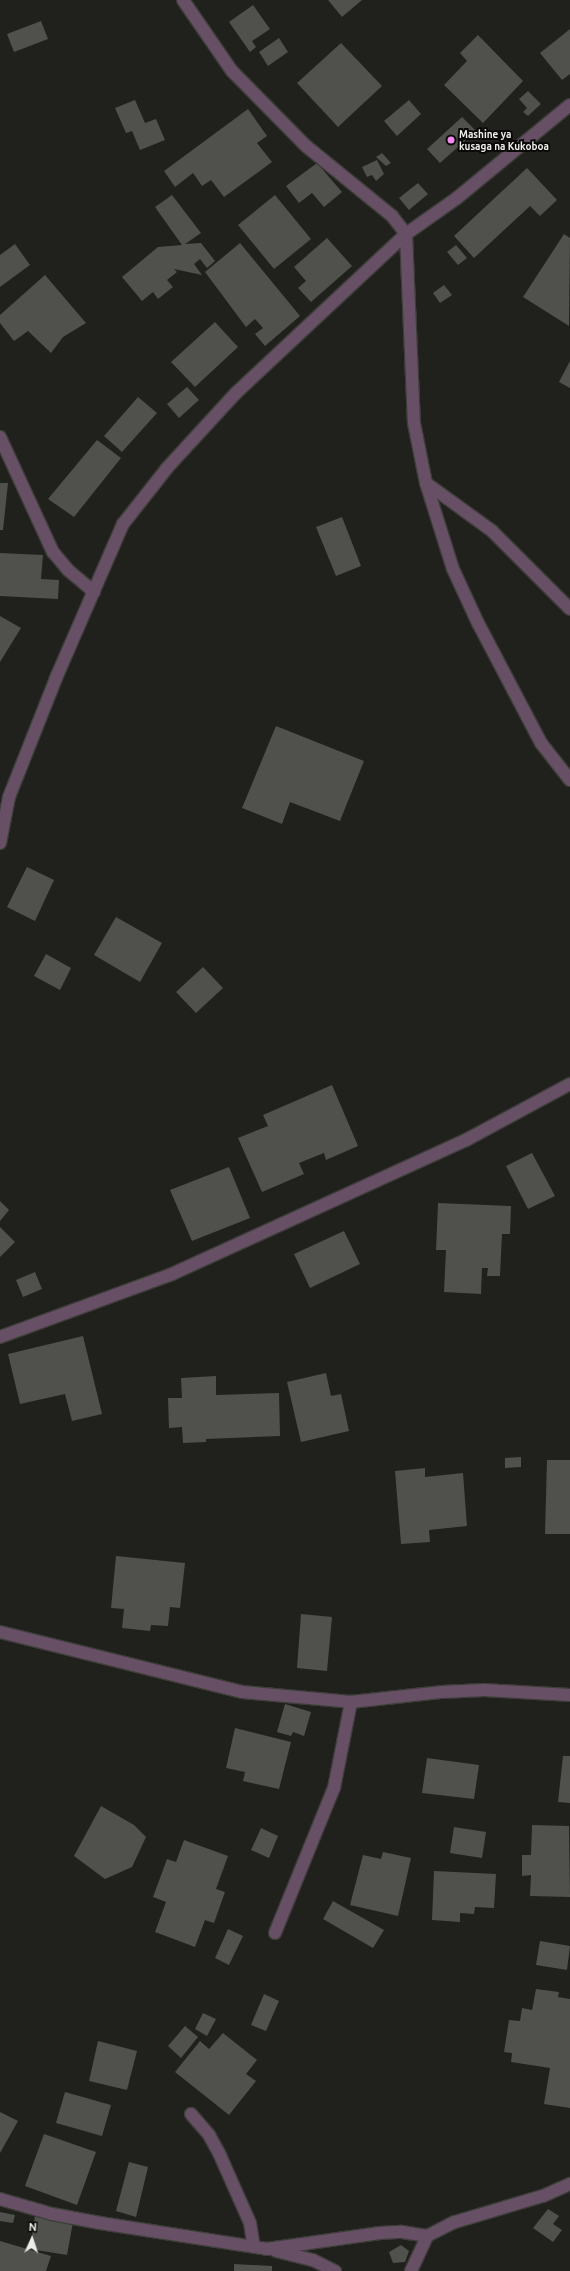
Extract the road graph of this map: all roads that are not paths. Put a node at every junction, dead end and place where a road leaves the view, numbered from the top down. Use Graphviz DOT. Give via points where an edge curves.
graph roads {
  1 [pos="183,0"];
  2 [pos="570,105"];
  3 [pos="406,234"];
  4 [pos="0,437"];
  5 [pos="426,483"];
  6 [pos="94,592"];
  7 [pos="570,610"];
  8 [pos="570,780"];
  9 [pos="0,843"];
  10 [pos="570,1084"];
  11 [pos="0,1337"];
  12 [pos="0,1632"];
  13 [pos="570,1695"];
  14 [pos="351,1702"];
  15 [pos="275,1933"];
  16 [pos="191,2114"];
  17 [pos="570,2184"];
  18 [pos="0,2199"];
  19 [pos="427,2236"];
  20 [pos="254,2248"];
  21 [pos="267,2249"];
  22 [pos="335,2271"];
  23 [pos="411,2271"];
  1 -- 3 [label="street" via="237,76 306,146 392,216"];
  2 -- 3 [label="street" via="457,198"];
  3 -- 5 [label="street" via="414,423"];
  3 -- 6 [label="street" via="237,392 167,468 123,524"];
  4 -- 6 [label="street" via="53,552 68,570"];
  5 -- 7 [label="street" via="492,531"];
  5 -- 8 [label="street" via="453,569 478,623 541,743"];
  6 -- 9 [label="street" via="56,678 9,797"];
  10 -- 11 [label="street" via="466,1140 172,1274"];
  12 -- 14 [label="street" via="242,1692"];
  13 -- 14 [label="street" via="484,1690"];
  14 -- 15 [label="street" via="334,1788"];
  16 -- 20 [label="street" via="220,2153 250,2223"];
  17 -- 19 [label="street" via="542,2196 455,2222"];
  18 -- 20 [label="street" via="52,2214"];
  19 -- 21 [label="street" via="402,2232 380,2233"];
  19 -- 23 [label="street"];
  20 -- 21 [label="street"];
  21 -- 22 [label="street" via="313,2260"];
}
